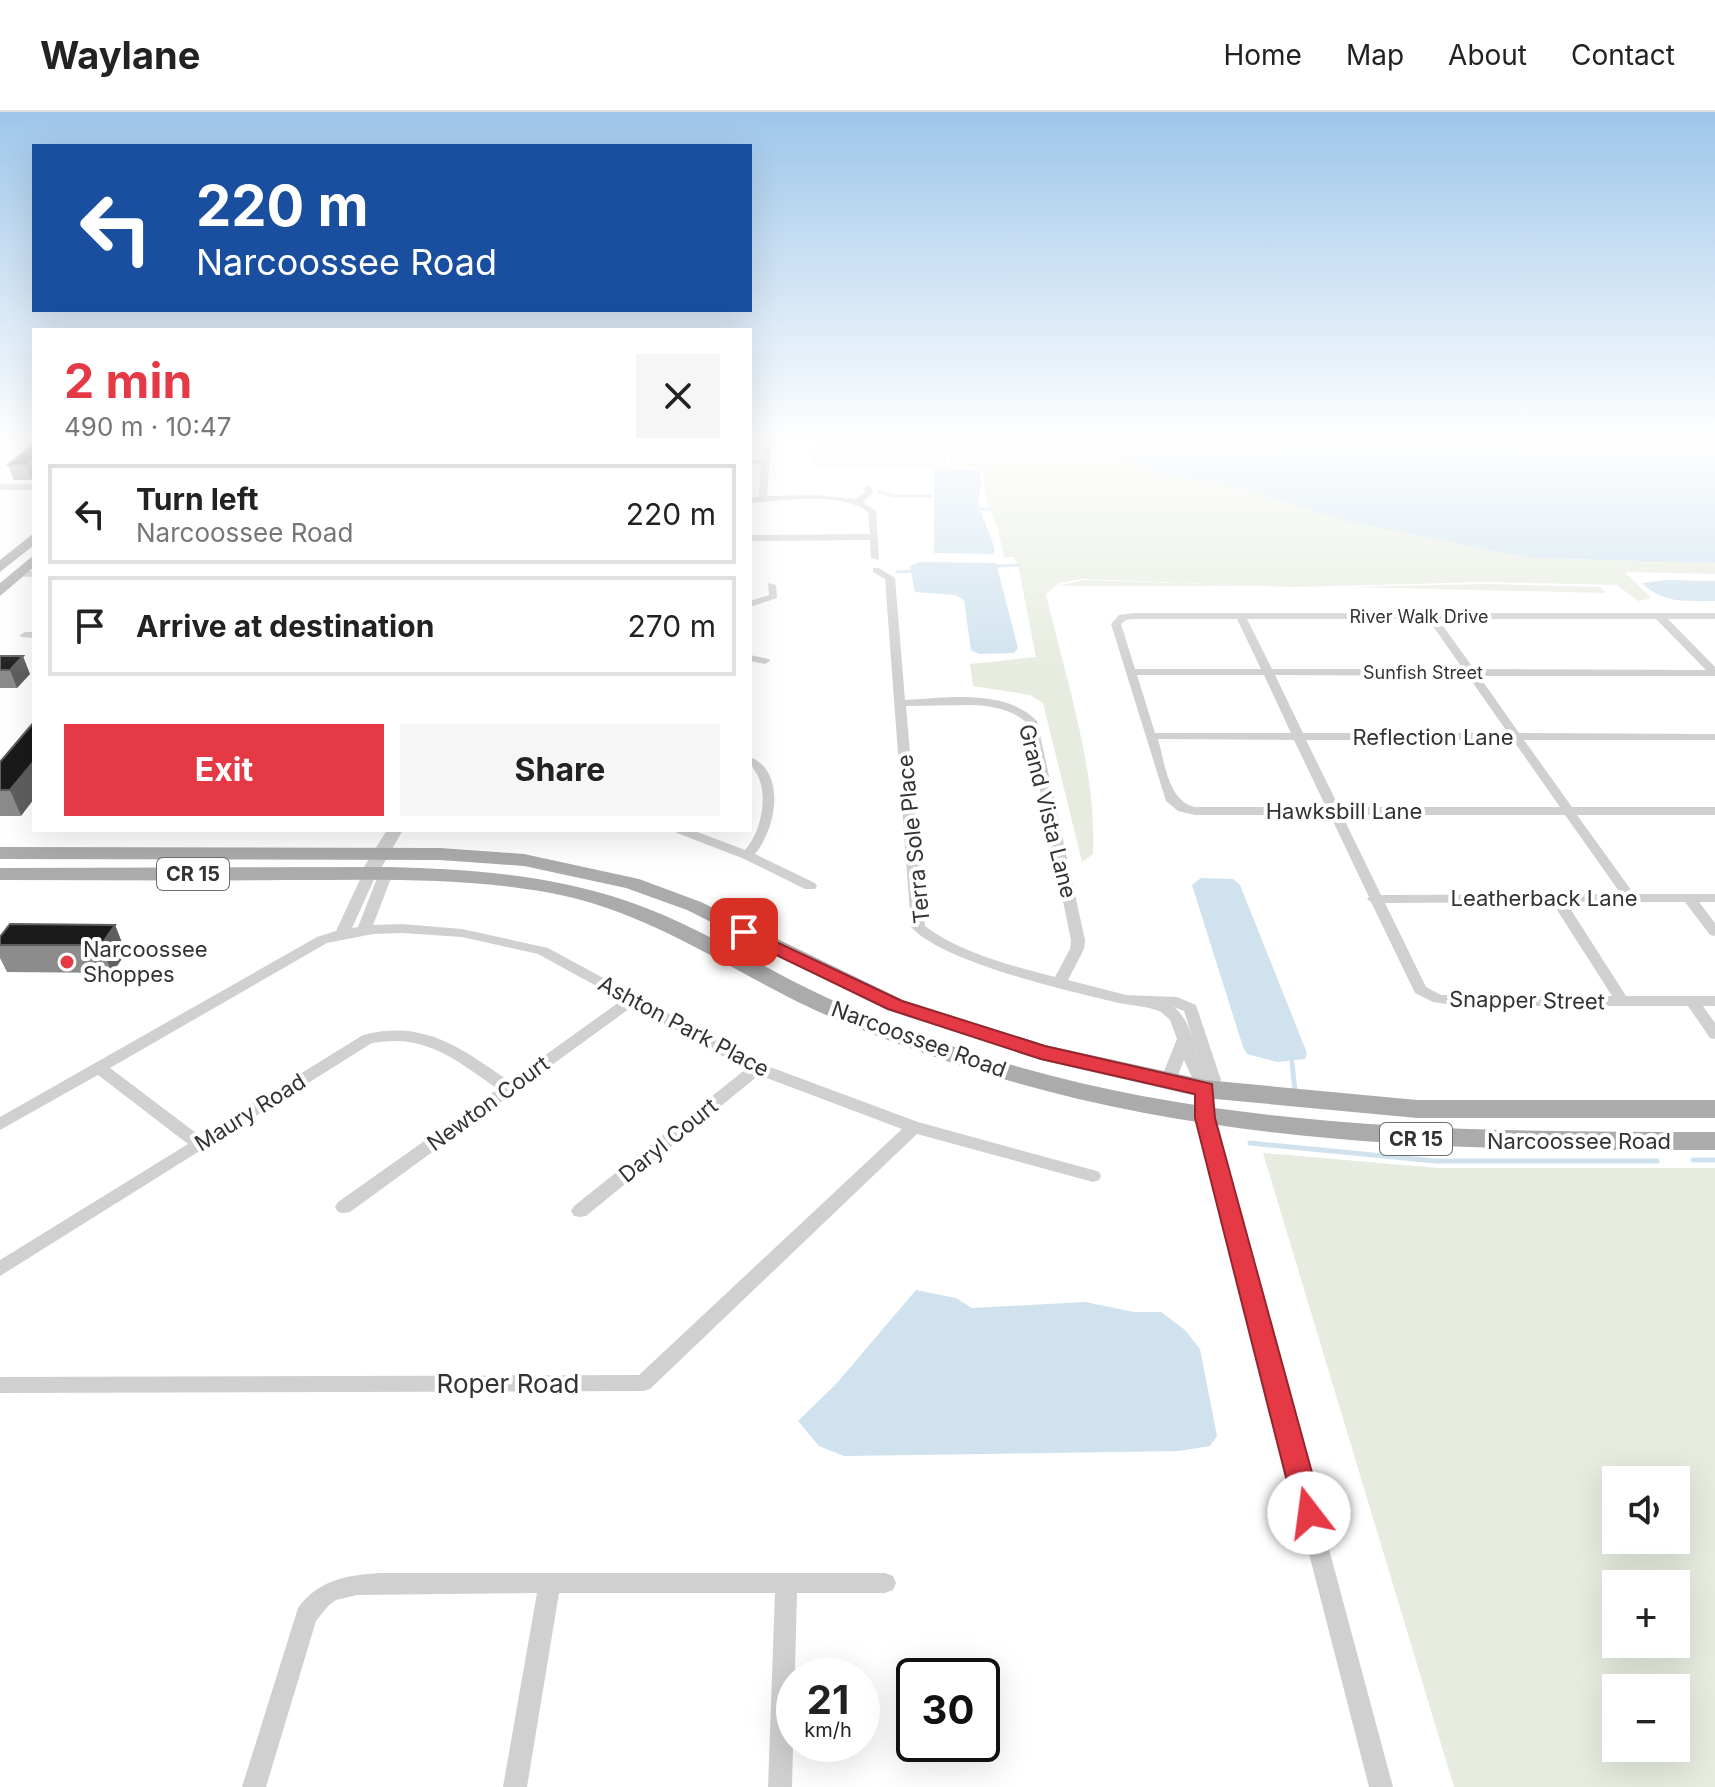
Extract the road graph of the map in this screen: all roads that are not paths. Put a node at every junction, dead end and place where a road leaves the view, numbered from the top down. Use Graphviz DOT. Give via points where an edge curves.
graph roads {
  1 [pos="873,518"];
  2 [pos="874,537"];
  3 [pos="752,538"];
  4 [pos="32,539"];
  5 [pos="32,547"];
  6 [pos="0,568"];
  7 [pos="26,574"];
  8 [pos="771,585"];
  9 [pos="0,591"];
  10 [pos="752,603"];
  11 [pos="1241,616"];
  12 [pos="1431,616"];
  13 [pos="1659,616"];
  14 [pos="1715,616"];
  15 [pos="1123,617"];
  16 [pos="752,658"];
  17 [pos="765,661"];
  18 [pos="1131,672"];
  19 [pos="1267,672"];
  20 [pos="1470,672"];
  21 [pos="1715,673"];
  22 [pos="900,703"];
  23 [pos="1152,736"];
  24 [pos="1298,737"];
  25 [pos="1515,737"];
  26 [pos="1715,737"];
  27 [pos="752,762"];
  28 [pos="1332,811"];
  29 [pos="1568,811"];
  30 [pos="1715,811"];
  31 [pos="686,832"];
  32 [pos="0,853"];
  33 [pos="177,854"];
  34 [pos="385,855"];
  35 [pos="747,855"];
  36 [pos="0,873"];
  37 [pos="810,886"];
  38 [pos="1556,898"];
  39 [pos="1630,898"];
  40 [pos="1689,898"];
  41 [pos="1715,898"];
  42 [pos="1374,899"];
  43 [pos="364,930"];
  44 [pos="343,932"];
  45 [pos="1715,932"];
  46 [pos="1060,982"];
  47 [pos="631,1001"];
  48 [pos="1142,1001"];
  49 [pos="1622,1001"];
  50 [pos="1692,1001"];
  51 [pos="1715,1001"];
  52 [pos="1715,1034"];
  53 [pos="1183,1042"];
  54 [pos="99,1068"];
  55 [pos="757,1068"];
  56 [pos="1168,1081"];
  57 [pos="508,1088"];
  58 [pos="1205,1089"];
  59 [pos="1715,1109"];
  60 [pos="1205,1118"];
  61 [pos="0,1124"];
  62 [pos="914,1127"];
  63 [pos="1715,1141"];
  64 [pos="199,1144"];
  65 [pos="1093,1176"];
  66 [pos="344,1207"];
  67 [pos="580,1211"];
  68 [pos="0,1269"];
  69 [pos="0,1385"];
  70 [pos="550,1583"];
  71 [pos="885,1583"];
  72 [pos="786,1584"];
  73 [pos="254,1787"];
  74 [pos="515,1787"];
  75 [pos="780,1787"];
  76 [pos="1381,1787"];
  1 -- 2 [label="street"];
  2 -- 3 [label="street"];
  2 -- 22 [label="street, Terra Sole Place" via="876,564 890,578"];
  4 -- 6 [label="highway"];
  5 -- 7 [label="highway" via="13,566"];
  7 -- 9 [label="highway"];
  8 -- 10 [label="street" via="774,596"];
  11 -- 12 [label="street, River Walk Drive"];
  11 -- 15 [label="street, River Walk Drive"];
  11 -- 19 [label="street, Snapper Street"];
  12 -- 13 [label="street, River Walk Drive"];
  12 -- 20 [label="street"];
  13 -- 14 [label="street, River Walk Drive"];
  13 -- 21 [label="street"];
  15 -- 18 [label="street, Hawksbill Lane" via="1116,624"];
  16 -- 17 [label="street"];
  18 -- 19 [label="street, Sunfish Street"];
  18 -- 23 [label="street, Hawksbill Lane"];
  19 -- 20 [label="street, Sunfish Street"];
  19 -- 24 [label="street, Snapper Street"];
  20 -- 21 [label="street, Sunfish Street"];
  20 -- 25 [label="street"];
  22 -- 46 [label="street, Terra Sole Place" via="918,927 941,945"];
  22 -- 46 [label="street, Grand Vista Lane" via="996,704 1018,710 1031,721 1078,940"];
  23 -- 24 [label="street, Reflection Lane"];
  23 -- 28 [label="street, Hawksbill Lane" via="1170,798 1182,808"];
  24 -- 25 [label="street, Reflection Lane"];
  24 -- 28 [label="street, Snapper Street"];
  25 -- 26 [label="street, Reflection Lane"];
  25 -- 29 [label="street"];
  27 -- 35 [label="street" via="767,776 764,834"];
  28 -- 29 [label="street, Hawksbill Lane"];
  28 -- 42 [label="street, Snapper Street"];
  29 -- 30 [label="street, Hawksbill Lane"];
  29 -- 39 [label="street"];
  31 -- 35 [label="street"];
  32 -- 33 [label="main road, Narcoossee Road / CR 15"];
  33 -- 34 [label="main road, Narcoossee Road / CR 15"];
  33 -- 36 [label="main road" via="149,866 20,865"];
  34 -- 36 [label="main road, Narcoossee Road / CR 15"];
  34 -- 43 [label="street"];
  34 -- 44 [label="street"];
  34 -- 56 [label="main road, Narcoossee Road / CR 15" via="524,860 632,883 694,906 895,1005 1041,1052"];
  34 -- 60 [label="main road, Narcoossee Road / CR 15" via="626,907 696,936 872,1026 1023,1077"];
  35 -- 37 [label="street"];
  38 -- 39 [label="street, Leatherback Lane"];
  38 -- 42 [label="street, Leatherback Lane"];
  38 -- 49 [label="street"];
  39 -- 40 [label="street, Leatherback Lane"];
  40 -- 41 [label="street, Leatherback Lane"];
  40 -- 45 [label="street"];
  42 -- 49 [label="street, Snapper Street" via="1414,983 1430,996 1460,1001"];
  43 -- 44 [label="street, Ashton Park Place"];
  43 -- 47 [label="street, Ashton Park Place" via="449,931 511,941 571,965"];
  44 -- 54 [label="street, Ashton Park Place"];
  46 -- 48 [label="street, Terra Sole Place"];
  47 -- 55 [label="street, Ashton Park Place"];
  47 -- 57 [label="street, Newton Court"];
  48 -- 53 [label="street, Terra Sole Place" via="1174,1014"];
  48 -- 58 [label="street, Terra Sole Place" via="1191,1008 1213,1080"];
  49 -- 50 [label="street, Snapper Street"];
  50 -- 51 [label="street, Snapper Street"];
  50 -- 52 [label="street"];
  53 -- 56 [label="street"];
  53 -- 58 [label="street, Terra Sole Place"];
  54 -- 61 [label="street, Ashton Park Place"];
  54 -- 64 [label="street"];
  55 -- 62 [label="street, Ashton Park Place"];
  55 -- 67 [label="street, Daryl Court"];
  56 -- 58 [label="main road, Narcoossee Road / CR 15"];
  57 -- 64 [label="street, Maury Road" via="430,1038 382,1035 354,1046"];
  57 -- 66 [label="street, Newton Court"];
  58 -- 59 [label="main road, Narcoossee Road / CR 15" via="1417,1109"];
  58 -- 60 [label="main road"];
  60 -- 63 [label="main road, Narcoossee Road / CR 15" via="1428,1140"];
  60 -- 76 [label="street"];
  62 -- 65 [label="street, Ashton Park Place"];
  62 -- 69 [label="street, Roper Road" via="643,1383"];
  64 -- 68 [label="street, Maury Road"];
  70 -- 72 [label="street"];
  70 -- 73 [label="street" via="380,1583 347,1585 321,1594 297,1640"];
  70 -- 74 [label="street"];
  71 -- 72 [label="street"];
  72 -- 75 [label="street"];
}
